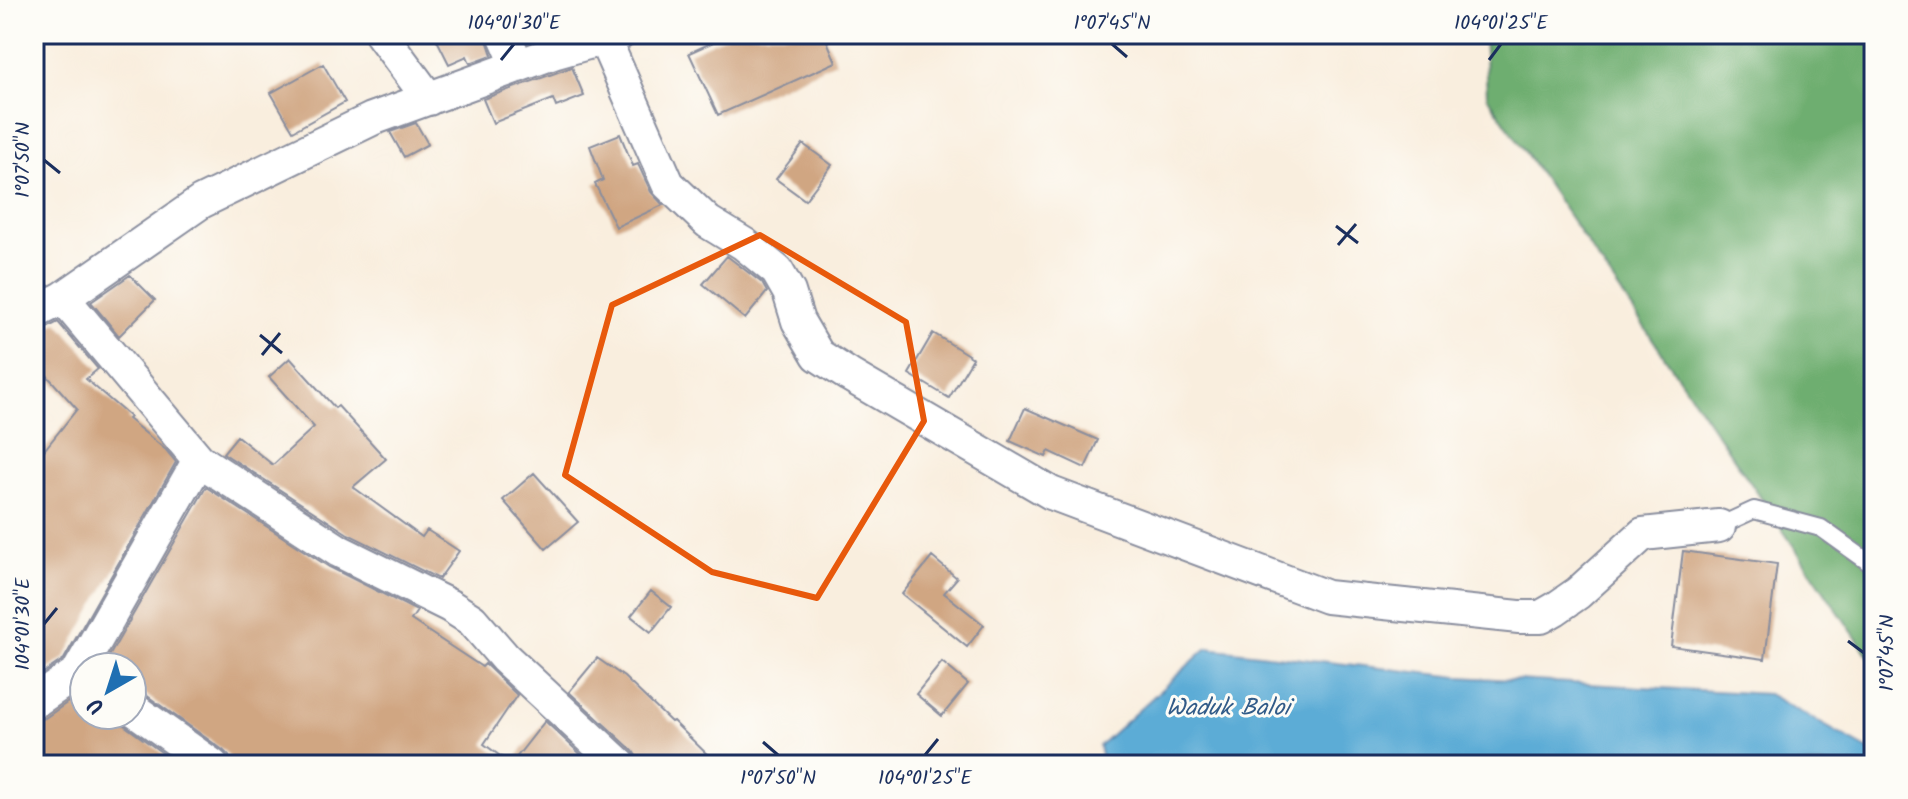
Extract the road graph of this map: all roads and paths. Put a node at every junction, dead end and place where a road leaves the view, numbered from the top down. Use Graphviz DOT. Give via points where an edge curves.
graph roads {
  1 [pos="381,34"];
  2 [pos="504,34"];
  3 [pos="612,36"];
  4 [pos="518,66"];
  5 [pos="429,99"];
  6 [pos="63,298"];
  7 [pos="34,313"];
  8 [pos="199,460"];
  9 [pos="1719,526"];
  10 [pos="1874,566"];
  11 [pos="94,651"];
  12 [pos="68,682"];
  13 [pos="34,702"];
  14 [pos="148,719"];
  15 [pos="212,765"];
  16 [pos="620,765"];
  1 -- 5 [label="street"];
  2 -- 4 [label="street"];
  3 -- 4 [label="street"];
  3 -- 9 [label="street" via="668,184 708,222 777,271 818,355 1051,493 1327,597 1519,617 1541,617 1555,609 1643,534"];
  4 -- 5 [label="street"];
  5 -- 6 [label="street" via="372,119 201,202"];
  6 -- 7 [label="street"];
  6 -- 8 [label="street"];
  8 -- 11 [label="street"];
  8 -- 16 [label="street" via="339,551 472,620 505,658"];
  9 -- 10 [label="lane" via="1754,510 1821,528"];
  12 -- 13 [label="street"];
  14 -- 15 [label="street"];
}
